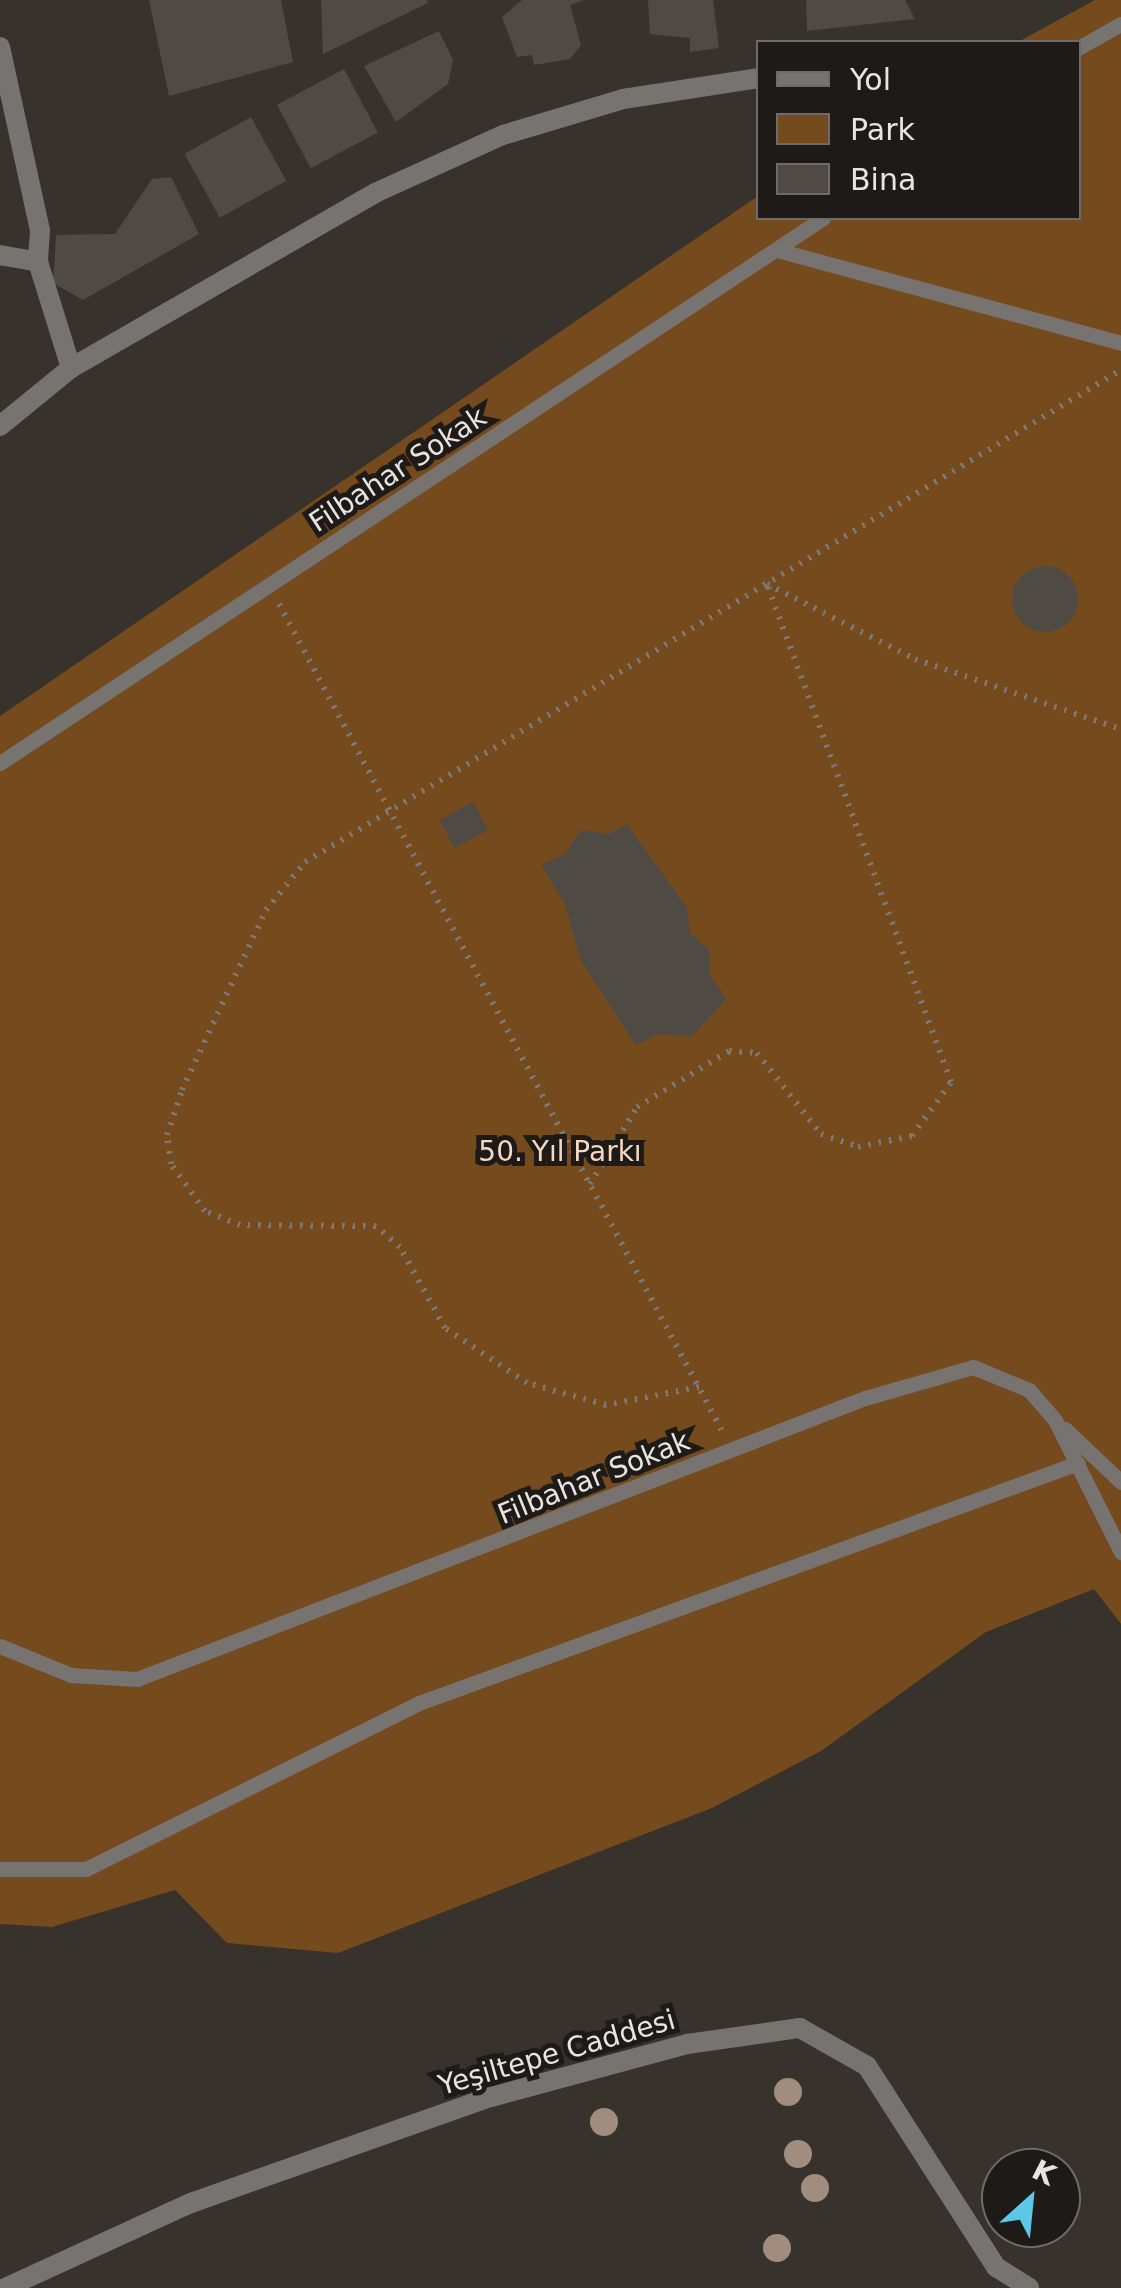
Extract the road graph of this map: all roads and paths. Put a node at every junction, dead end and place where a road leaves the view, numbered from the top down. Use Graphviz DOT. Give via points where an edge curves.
graph roads {
  1 [pos="1121,24"];
  2 [pos="1081,46"];
  3 [pos="0,47"];
  4 [pos="756,78"];
  5 [pos="820,220"];
  6 [pos="777,250"];
  7 [pos="0,254"];
  8 [pos="38,262"];
  9 [pos="1121,343"];
  10 [pos="71,368"];
  11 [pos="1121,370"];
  12 [pos="0,426"];
  13 [pos="767,584"];
  14 [pos="269,586"];
  15 [pos="1121,729"];
  16 [pos="0,763"];
  17 [pos="391,813"];
  18 [pos="590,1184"];
  19 [pos="699,1387"];
  20 [pos="1055,1420"];
  21 [pos="732,1450"];
  22 [pos="1078,1464"];
  23 [pos="1121,1482"];
  24 [pos="1121,1552"];
  25 [pos="0,1646"];
  26 [pos="0,1870"];
  27 [pos="5,2288"];
  28 [pos="1029,2288"];
  1 -- 2 [label="lane"];
  3 -- 8 [label="street" via="40,230"];
  4 -- 10 [label="street" via="622,99 504,135 375,193"];
  5 -- 6 [label="lane, Filbahar Sokak"];
  6 -- 9 [label="lane"];
  6 -- 14 [label="lane, Filbahar Sokak"];
  7 -- 8 [label="street"];
  8 -- 10 [label="street"];
  10 -- 12 [label="street"];
  11 -- 13 [label="path"];
  13 -- 15 [label="path" via="915,658"];
  13 -- 17 [label="path"];
  13 -- 18 [label="path" via="951,1082 912,1136 858,1147 822,1134 758,1053 728,1051 637,1107"];
  14 -- 16 [label="lane, Filbahar Sokak"];
  14 -- 17 [label="path"];
  17 -- 18 [label="path"];
  17 -- 19 [label="path" via="305,862 266,910 167,1135 182,1187 205,1211 240,1225 376,1226 400,1247 445,1328 527,1383 606,1405"];
  18 -- 19 [label="path"];
  19 -- 21 [label="path"];
  20 -- 21 [label="lane, Filbahar Sokak" via="1029,1390 973,1367"];
  20 -- 22 [label="lane, Filbahar Sokak"];
  20 -- 23 [label="lane"];
  21 -- 25 [label="lane, Filbahar Sokak" via="137,1679 70,1675"];
  22 -- 24 [label="lane, Filbahar Sokak"];
  22 -- 26 [label="lane" via="419,1704 86,1869"];
  27 -- 28 [label="street, Yeşiltepe Caddesi" via="190,2203 490,2097 686,2044 800,2028 867,2066 996,2268"];
}
